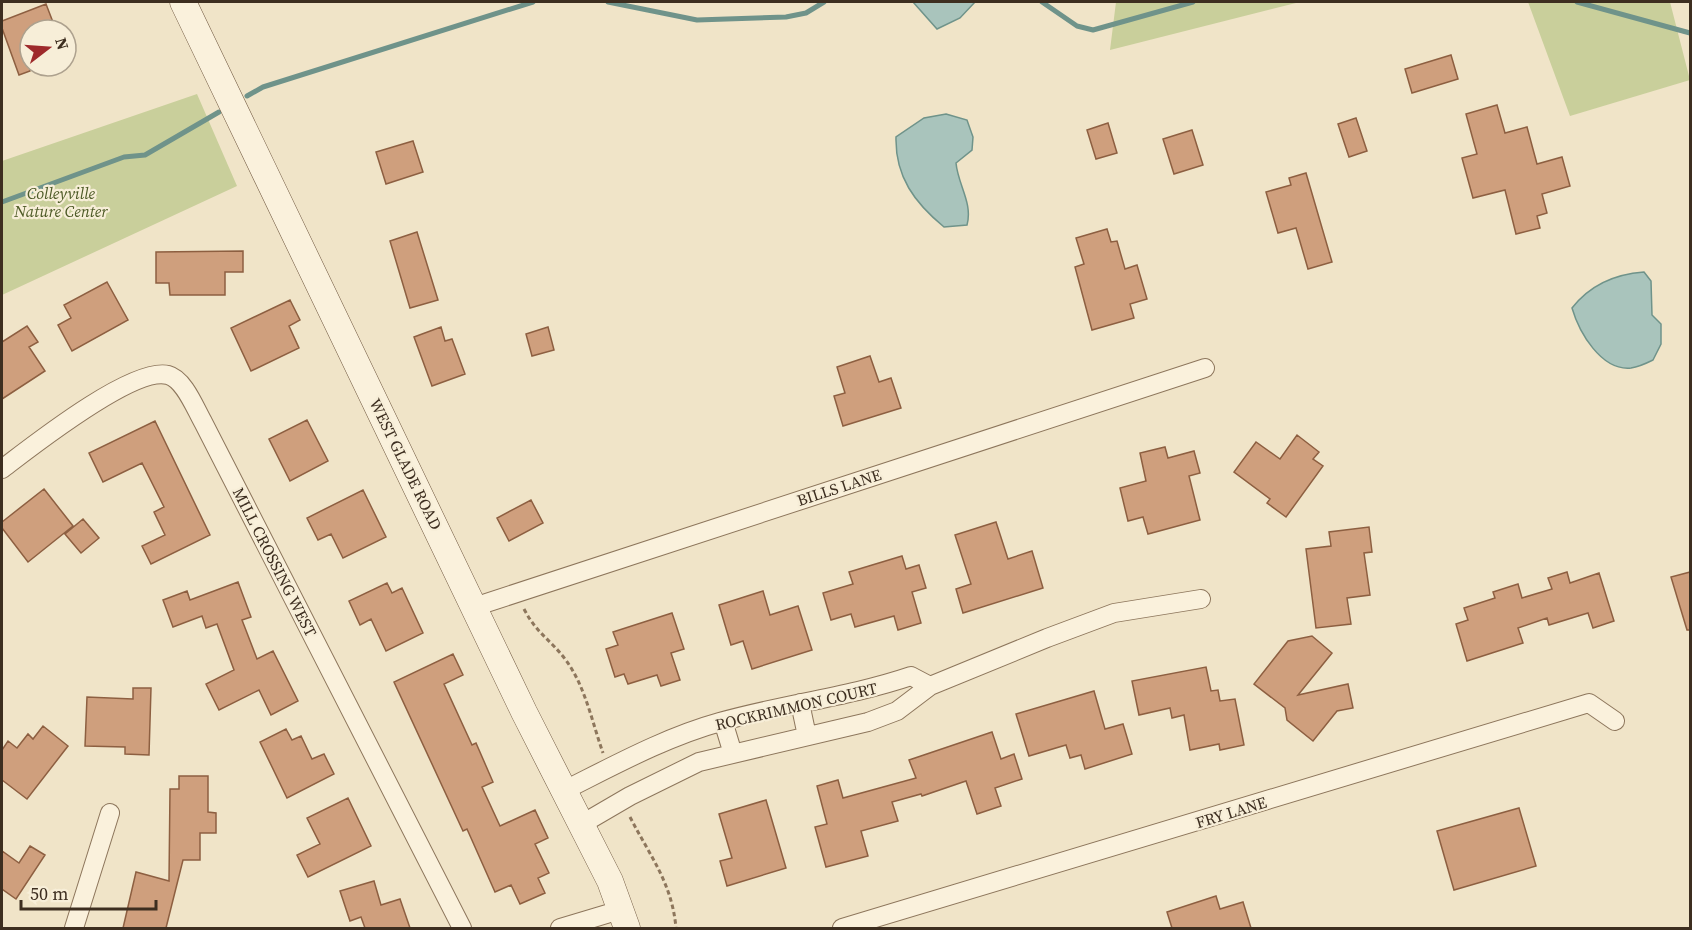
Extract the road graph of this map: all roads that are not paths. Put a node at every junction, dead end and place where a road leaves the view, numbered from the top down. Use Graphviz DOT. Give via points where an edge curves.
graph roads {
  1 [pos="183,2"];
  2 [pos="1205,368"];
  3 [pos="2,469"];
  4 [pos="1201,599"];
  5 [pos="474,607"];
  6 [pos="930,686"];
  7 [pos="800,703"];
  8 [pos="723,721"];
  9 [pos="1615,721"];
  10 [pos="807,736"];
  11 [pos="654,748"];
  12 [pos="733,754"];
  13 [pos="669,777"];
  14 [pos="565,790"];
  15 [pos="110,813"];
  16 [pos="582,824"];
  17 [pos="623,919"];
  18 [pos="74,928"];
  19 [pos="462,928"];
  20 [pos="560,928"];
  21 [pos="842,928"];
  1 -- 5 [label="main road, WEST GLADE ROAD"];
  2 -- 5 [label="street, BILLS LANE"];
  3 -- 19 [label="street, MILL CROSSING WEST" via="58,426 111,393 156,374 170,375 180,383 209,432"];
  4 -- 6 [label="street, ROCKRIMMON COURT" via="1114,613"];
  5 -- 14 [label="main road, WEST GLADE ROAD"];
  6 -- 7 [label="street, ROCKRIMMON COURT" via="911,676"];
  6 -- 10 [label="street, ROCKRIMMON COURT" via="897,711"];
  7 -- 8 [label="street, ROCKRIMMON COURT"];
  7 -- 10 [label="street"];
  8 -- 11 [label="street, ROCKRIMMON COURT"];
  8 -- 12 [label="street"];
  9 -- 21 [label="street, FRY LANE" via="1588,703"];
  10 -- 12 [label="street, ROCKRIMMON COURT"];
  11 -- 13 [label="street"];
  11 -- 14 [label="street, ROCKRIMMON COURT"];
  12 -- 13 [label="street, ROCKRIMMON COURT" via="699,762"];
  13 -- 16 [label="street, ROCKRIMMON COURT"];
  14 -- 16 [label="main road, WEST GLADE ROAD"];
  15 -- 18 [label="street"];
  16 -- 17 [label="main road, WEST GLADE ROAD" via="610,881"];
  17 -- 20 [label="street"];
}
